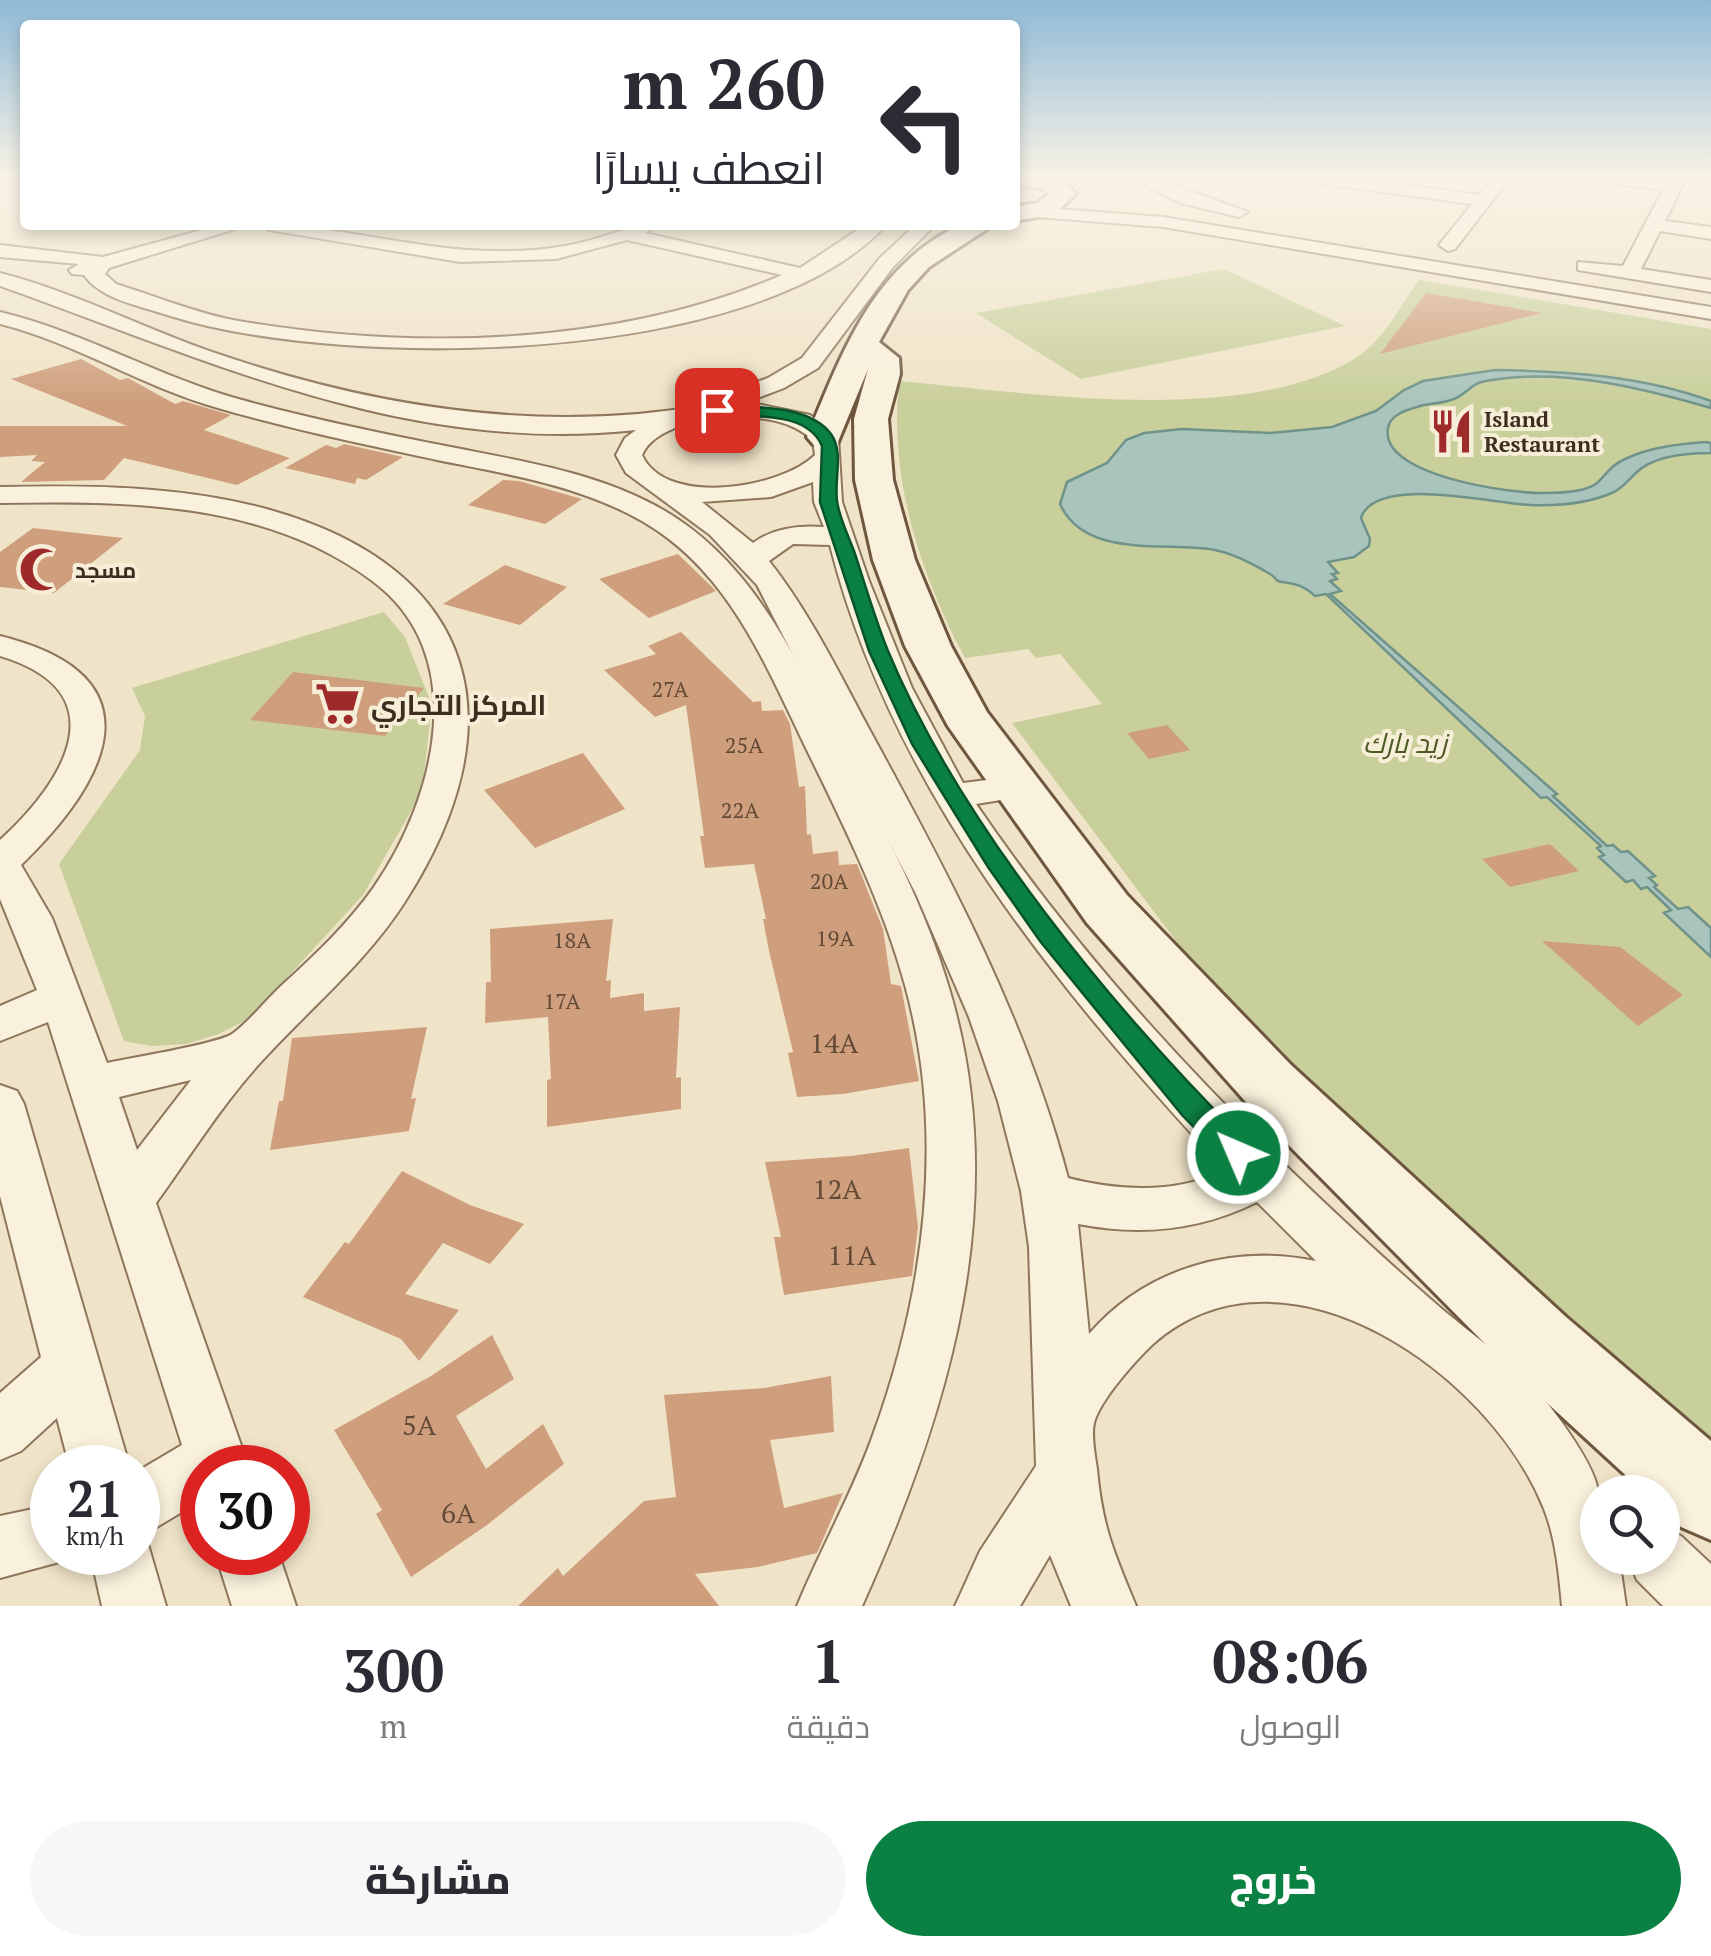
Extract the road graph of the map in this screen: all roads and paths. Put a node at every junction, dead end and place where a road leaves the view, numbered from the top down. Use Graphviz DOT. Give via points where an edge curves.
graph roads {
  1 [pos="11,253"];
  2 [pos="110,253"];
  3 [pos="118,253"];
  4 [pos="405,253"];
  5 [pos="535,253"];
  6 [pos="709,253"];
  7 [pos="845,253"];
  8 [pos="897,253"];
  9 [pos="925,253"];
  10 [pos="1349,253"];
  11 [pos="1430,253"];
  12 [pos="1639,253"];
  13 [pos="91,260"];
  14 [pos="1556,262"];
  15 [pos="1628,273"];
  16 [pos="806,276"];
  17 [pos="1711,286"];
  18 [pos="7,292"];
  19 [pos="1711,299"];
  20 [pos="1711,313"];
  21 [pos="831,383"];
  22 [pos="776,384"];
  23 [pos="684,415"];
  24 [pos="572,427"];
  25 [pos="826,447"];
  26 [pos="563,457"];
  27 [pos="656,482"];
  28 [pos="0,496"];
  29 [pos="840,538"];
  30 [pos="755,560"];
  31 [pos="0,646"];
  32 [pos="1018,787"];
  33 [pos="953,796"];
  34 [pos="0,862"];
  35 [pos="62,998"];
  36 [pos="0,1024"];
  37 [pos="244,1050"];
  38 [pos="91,1085"];
  39 [pos="0,1104"];
  40 [pos="1260,1176"];
  41 [pos="1046,1194"];
  42 [pos="130,1198"];
  43 [pos="1424,1328"];
  44 [pos="74,1365"];
  45 [pos="1531,1426"];
  46 [pos="0,1431"];
  47 [pos="94,1445"];
  48 [pos="211,1445"];
  49 [pos="1067,1446"];
  50 [pos="1580,1477"];
  51 [pos="1711,1497"];
  52 [pos="30,1541"];
  53 [pos="0,1547"];
  54 [pos="127,1575"];
  55 [pos="254,1575"];
  56 [pos="1677,1575"];
  57 [pos="134,1606"];
  58 [pos="264,1606"];
  59 [pos="828,1606"];
  60 [pos="988,1606"];
  61 [pos="1104,1606"];
  62 [pos="1594,1606"];
  63 [pos="1709,1606"];
  1 -- 13 [label="street"];
  2 -- 13 [label="street"];
  3 -- 13 [label="street"];
  4 -- 5 [label="street" via="484,258"];
  6 -- 16 [label="street"];
  7 -- 16 [label="street"];
  8 -- 22 [label="street" via="821,352"];
  9 -- 21 [label="street"];
  10 -- 20 [label="street"];
  11 -- 19 [label="street"];
  12 -- 15 [label="street"];
  13 -- 16 [label="street" via="94,276 109,288 230,325 350,340 520,338 564,351 605,351 656,337 665,318"];
  13 -- 18 [label="street"];
  14 -- 15 [label="street"];
  15 -- 17 [label="street"];
  18 -- 24 [label="street" via="296,384 463,419"];
  18 -- 26 [label="street" via="238,381"];
  18 -- 59 [label="street" via="84,346 198,395 607,494 709,556 749,608 883,868 929,990 946,1068 952,1156 945,1256 922,1368 881,1492"];
  21 -- 22 [label="street" via="784,393"];
  21 -- 25 [label="street"];
  21 -- 32 [label="street" via="883,358 871,419 874,480 894,560 945,680"];
  22 -- 23 [label="street"];
  23 -- 24 [label="street"];
  23 -- 25 [label="street" via="773,412 802,420"];
  23 -- 27 [label="street" via="640,436 632,447 638,470"];
  24 -- 26 [label="street" via="583,442"];
  25 -- 27 [label="street" via="821,466 792,483 749,493 700,493"];
  25 -- 29 [label="street" via="828,502"];
  26 -- 27 [label="street"];
  27 -- 30 [label="street"];
  28 -- 37 [label="street" via="190,503 306,532 386,575 426,617 447,658 456,706 451,762 430,824 356,940"];
  29 -- 30 [label="street" via="779,540"];
  29 -- 33 [label="street" via="878,651"];
  30 -- 41 [label="street" via="873,769 989,1003"];
  31 -- 34 [label="street" via="52,666 71,681 90,723 72,783 48,817"];
  32 -- 33 [label="street"];
  32 -- 51 [label="street" via="1107,910 1268,1083 1538,1343"];
  33 -- 40 [label="street" via="1103,1002"];
  34 -- 35 [label="street"];
  35 -- 36 [label="street"];
  35 -- 38 [label="street"];
  37 -- 38 [label="street"];
  37 -- 42 [label="street"];
  38 -- 42 [label="street"];
  39 -- 44 [label="street"];
  40 -- 41 [label="street" via="1232,1193 1162,1211 1084,1206"];
  40 -- 43 [label="street"];
  41 -- 49 [label="street"];
  42 -- 48 [label="street"];
  43 -- 45 [label="street" via="1481,1371"];
  43 -- 49 [label="street" via="1363,1298 1301,1281 1241,1279 1187,1292 1139,1318 1102,1358"];
  44 -- 46 [label="street"];
  44 -- 47 [label="street"];
  45 -- 50 [label="street"];
  45 -- 62 [label="street" via="1568,1489 1589,1556"];
  49 -- 60 [label="street"];
  49 -- 61 [label="street" via="1080,1555"];
  52 -- 53 [label="street"];
  54 -- 57 [label="street"];
  55 -- 58 [label="street"];
  56 -- 63 [label="street"];
}
